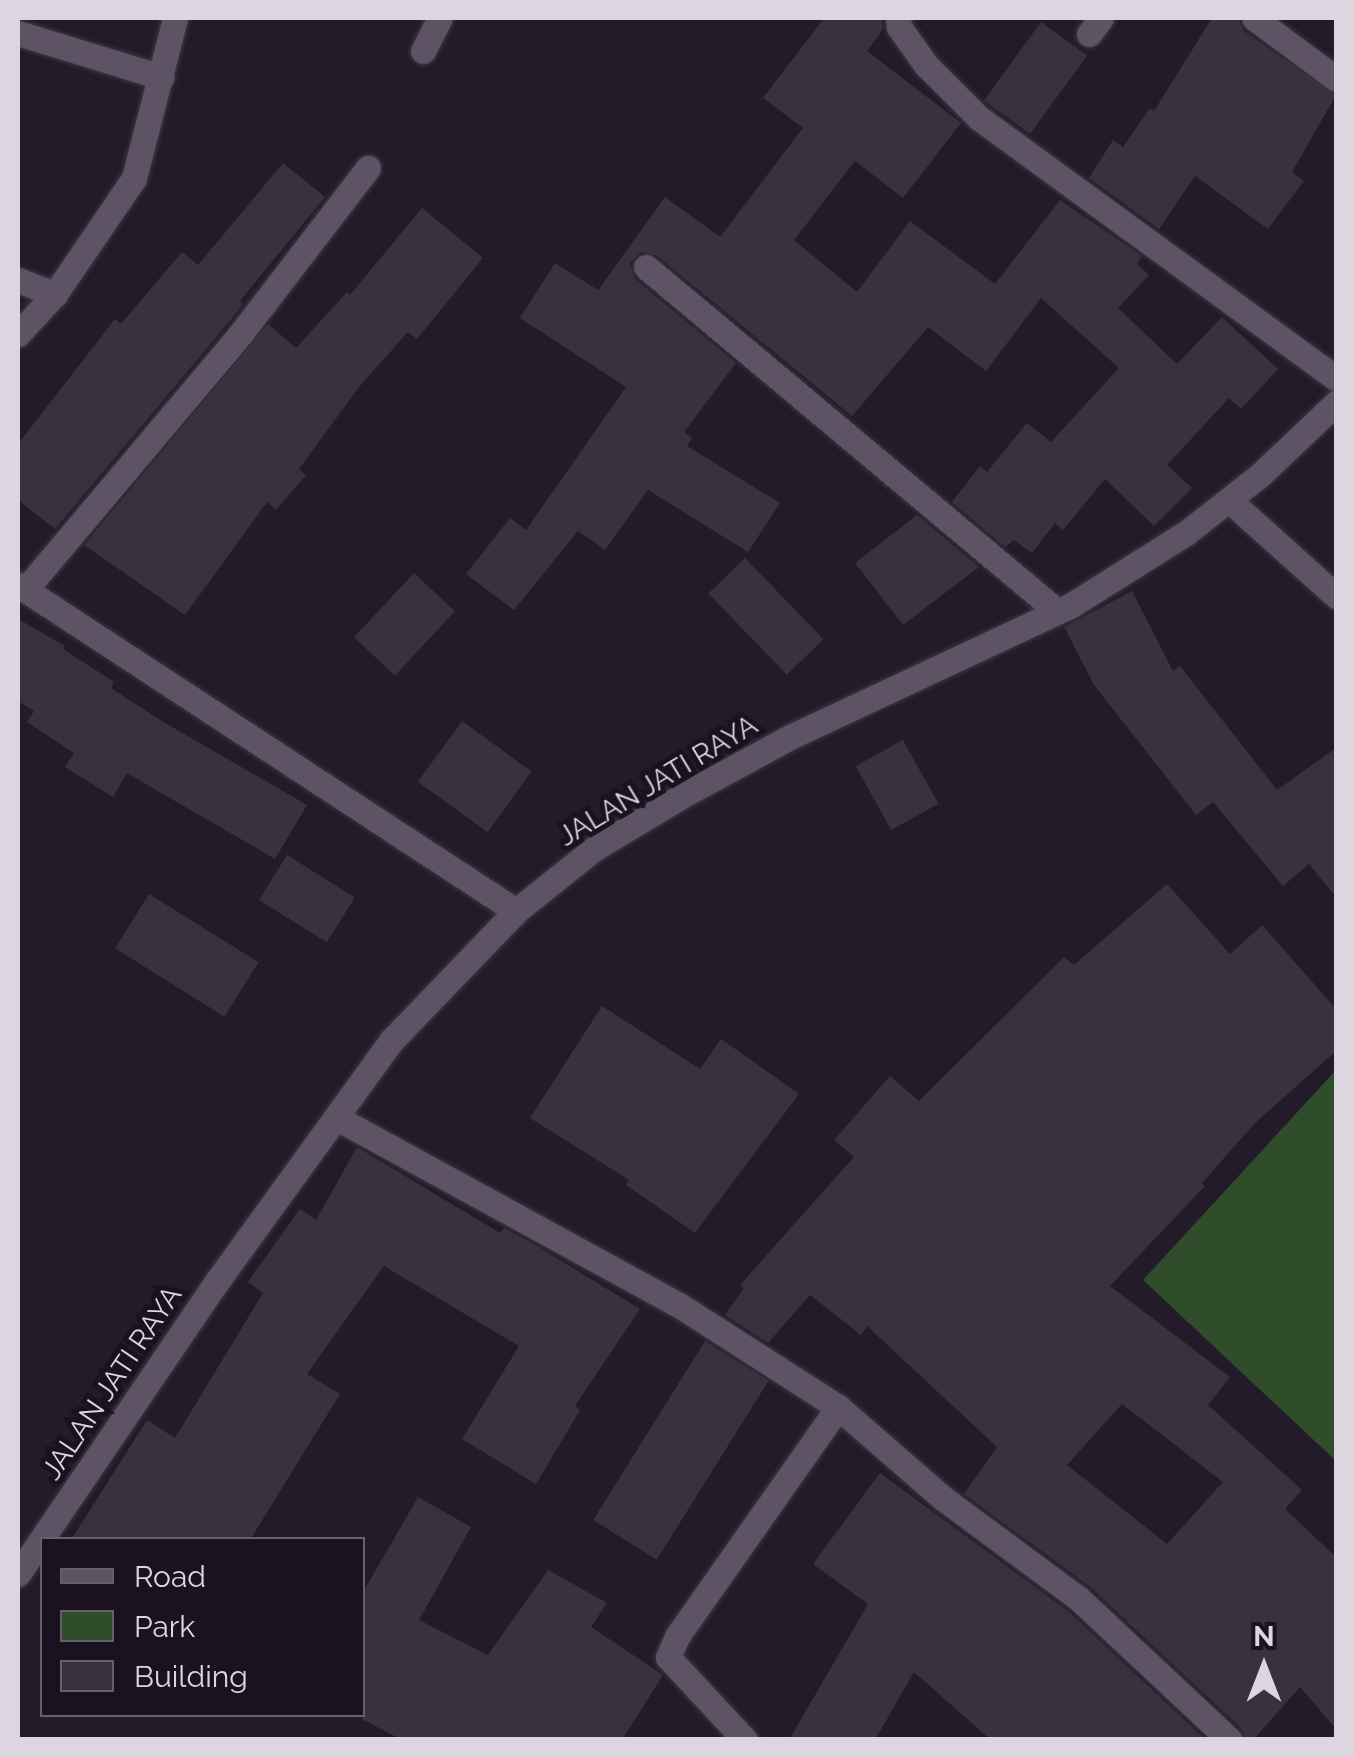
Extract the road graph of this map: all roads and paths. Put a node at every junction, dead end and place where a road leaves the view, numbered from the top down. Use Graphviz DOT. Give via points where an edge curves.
graph roads {
  1 [pos="175,18"];
  2 [pos="440,18"];
  3 [pos="898,18"];
  4 [pos="1254,18"];
  5 [pos="18,33"];
  6 [pos="424,52"];
  7 [pos="161,77"];
  8 [pos="1336,78"];
  9 [pos="368,168"];
  10 [pos="646,268"];
  11 [pos="18,280"];
  12 [pos="55,294"];
  13 [pos="18,334"];
  14 [pos="1336,378"];
  15 [pos="1336,402"];
  16 [pos="1229,500"];
  17 [pos="21,588"];
  18 [pos="1336,596"];
  19 [pos="1057,611"];
  20 [pos="516,912"];
  21 [pos="337,1118"];
  22 [pos="838,1408"];
  23 [pos="43,1537"];
  24 [pos="40,1542"];
  25 [pos="18,1574"];
  26 [pos="746,1740"];
  27 [pos="1230,1740"];
  1 -- 7 [label="street"];
  2 -- 6 [label="street"];
  3 -- 14 [label="street" via="926,65 979,118"];
  4 -- 8 [label="street"];
  5 -- 7 [label="street"];
  7 -- 12 [label="street" via="134,178"];
  9 -- 17 [label="street" via="242,332"];
  10 -- 19 [label="street"];
  11 -- 12 [label="street"];
  12 -- 13 [label="street"];
  15 -- 16 [label="street, JALAN JATI RAYA"];
  16 -- 18 [label="street"];
  16 -- 19 [label="street, JALAN JATI RAYA"];
  17 -- 20 [label="street"];
  19 -- 20 [label="street, JALAN JATI RAYA" via="685,794 595,848"];
  20 -- 21 [label="street, JALAN JATI RAYA" via="392,1040"];
  21 -- 22 [label="street" via="679,1306"];
  21 -- 23 [label="street, JALAN JATI RAYA"];
  22 -- 26 [label="street" via="668,1656"];
  22 -- 27 [label="street" via="944,1499 1078,1598"];
  24 -- 25 [label="street, JALAN JATI RAYA"];
}
